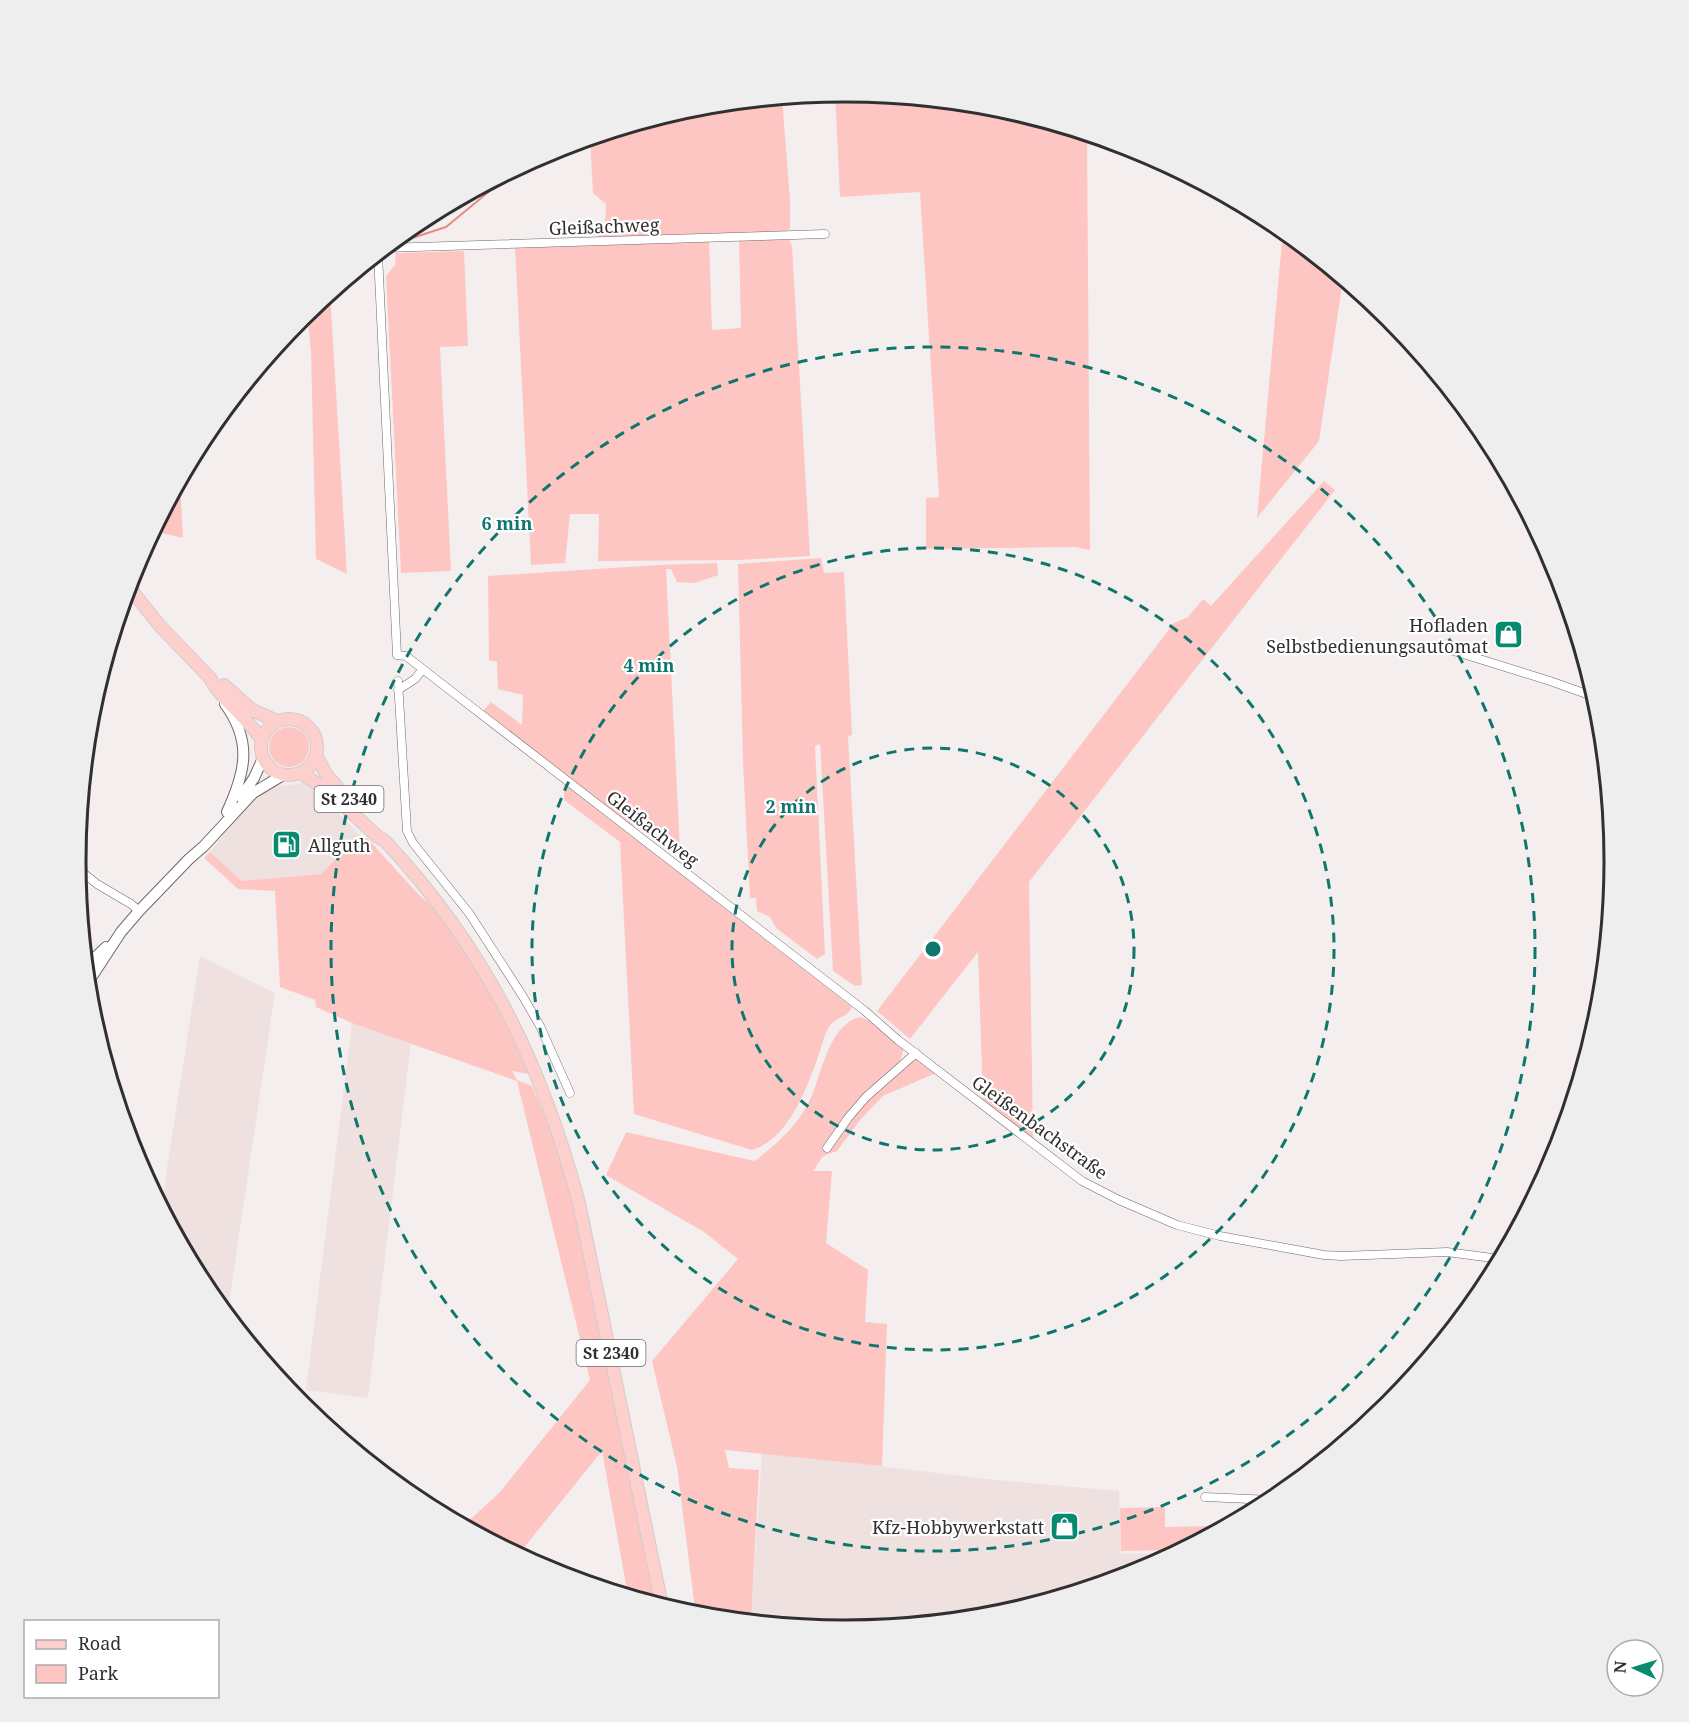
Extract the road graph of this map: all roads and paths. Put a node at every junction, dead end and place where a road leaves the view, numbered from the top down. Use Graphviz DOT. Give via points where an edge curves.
graph roads {
  1 [pos="825,234"];
  2 [pos="398,248"];
  3 [pos="378,262"];
  4 [pos="134,594"];
  5 [pos="1444,648"];
  6 [pos="422,670"];
  7 [pos="398,681"];
  8 [pos="212,682"];
  9 [pos="398,690"];
  10 [pos="1584,693"];
  11 [pos="277,721"];
  12 [pos="261,739"];
  13 [pos="316,755"];
  14 [pos="263,758"];
  15 [pos="300,773"];
  16 [pos="283,775"];
  17 [pos="227,812"];
  18 [pos="385,841"];
  19 [pos="189,859"];
  20 [pos="86,875"];
  21 [pos="139,911"];
  22 [pos="122,932"];
  23 [pos="92,960"];
  24 [pos="94,973"];
  25 [pos="865,1011"];
  26 [pos="916,1053"];
  27 [pos="570,1093"];
  28 [pos="827,1148"];
  29 [pos="1492,1258"];
  30 [pos="1205,1497"];
  31 [pos="1254,1499"];
  32 [pos="660,1597"];
  1 -- 2 [label="street, Gleißachweg"];
  3 -- 6 [label="street, Gleißachweg" via="396,647 397,655 406,656"];
  4 -- 8 [label="main road, St 2340"];
  5 -- 10 [label="street"];
  6 -- 9 [label="street"];
  6 -- 25 [label="street, Gleißachweg"];
  7 -- 9 [label="street"];
  8 -- 11 [label="main road, St 2340" via="219,681 252,710"];
  8 -- 12 [label="main road, St 2340"];
  8 -- 17 [label="street" via="230,711 243,744 242,775"];
  9 -- 27 [label="street" via="407,831 469,913 522,995"];
  11 -- 12 [label="main road"];
  11 -- 13 [label="main road, St 2340" via="287,718 307,725 317,744"];
  12 -- 14 [label="main road"];
  13 -- 15 [label="main road, St 2340" via="313,763"];
  13 -- 18 [label="main road, St 2340" via="326,774"];
  14 -- 16 [label="main road" via="267,766"];
  14 -- 17 [label="street" via="244,794"];
  15 -- 16 [label="main road, St 2340"];
  15 -- 18 [label="main road, St 2340" via="325,788"];
  16 -- 19 [label="street" via="253,793"];
  17 -- 19 [label="street"];
  18 -- 32 [label="main road, St 2340" via="429,892 476,957 504,1005 549,1103 579,1203"];
  19 -- 21 [label="street"];
  20 -- 21 [label="street"];
  21 -- 22 [label="street"];
  22 -- 23 [label="street"];
  22 -- 24 [label="street"];
  25 -- 26 [label="street, Gleißenbachstraße"];
  26 -- 28 [label="street" via="866,1097"];
  26 -- 29 [label="street, Gleißenbachstraße" via="1082,1181 1177,1225 1324,1255 1447,1252"];
  30 -- 31 [label="street"];
}
